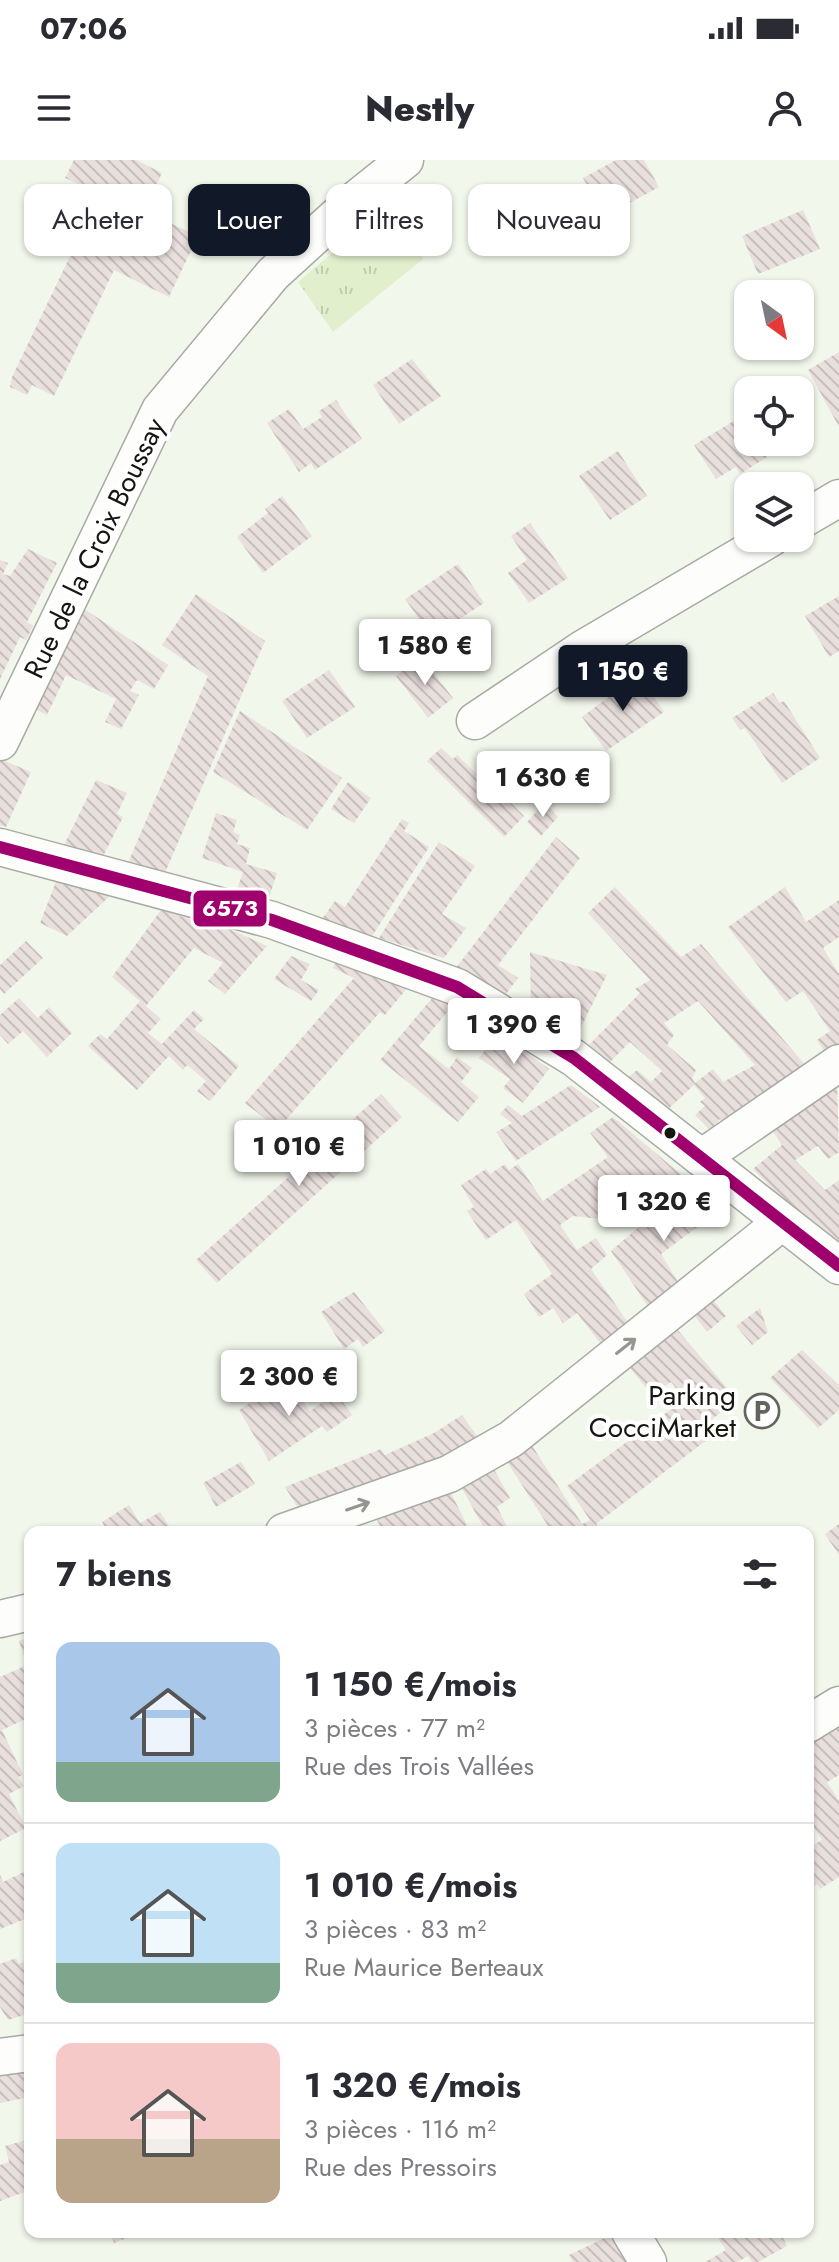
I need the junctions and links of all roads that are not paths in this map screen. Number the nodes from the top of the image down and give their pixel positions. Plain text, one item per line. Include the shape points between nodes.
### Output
1 (405, 160) edge
2 (839, 498) edge
3 (814, 513) edge
4 (747, 552) edge
5 (475, 721) dead end
6 (0, 742) edge
7 (0, 847) edge
8 (839, 1063) edge
9 (701, 1158) junction
10 (782, 1222) junction
11 (839, 1266) edge
12 (301, 1526) edge
13 (24, 1613) edge
14 (0, 1619) edge
15 (839, 1705) edge
16 (814, 1720) edge
17 (634, 2238) edge
18 (648, 2262) edge

1 - 6 street, Rue de la Croix Boussay via 273,274 160,410
2 - 3 street
4 - 5 street via 584,648
7 - 9 street via 272,920 457,987 574,1058
8 - 9 street
9 - 10 street
10 - 11 street
12 -> 10 street via 449,1474 511,1439
13 - 14 street
15 - 16 street
17 - 18 street

